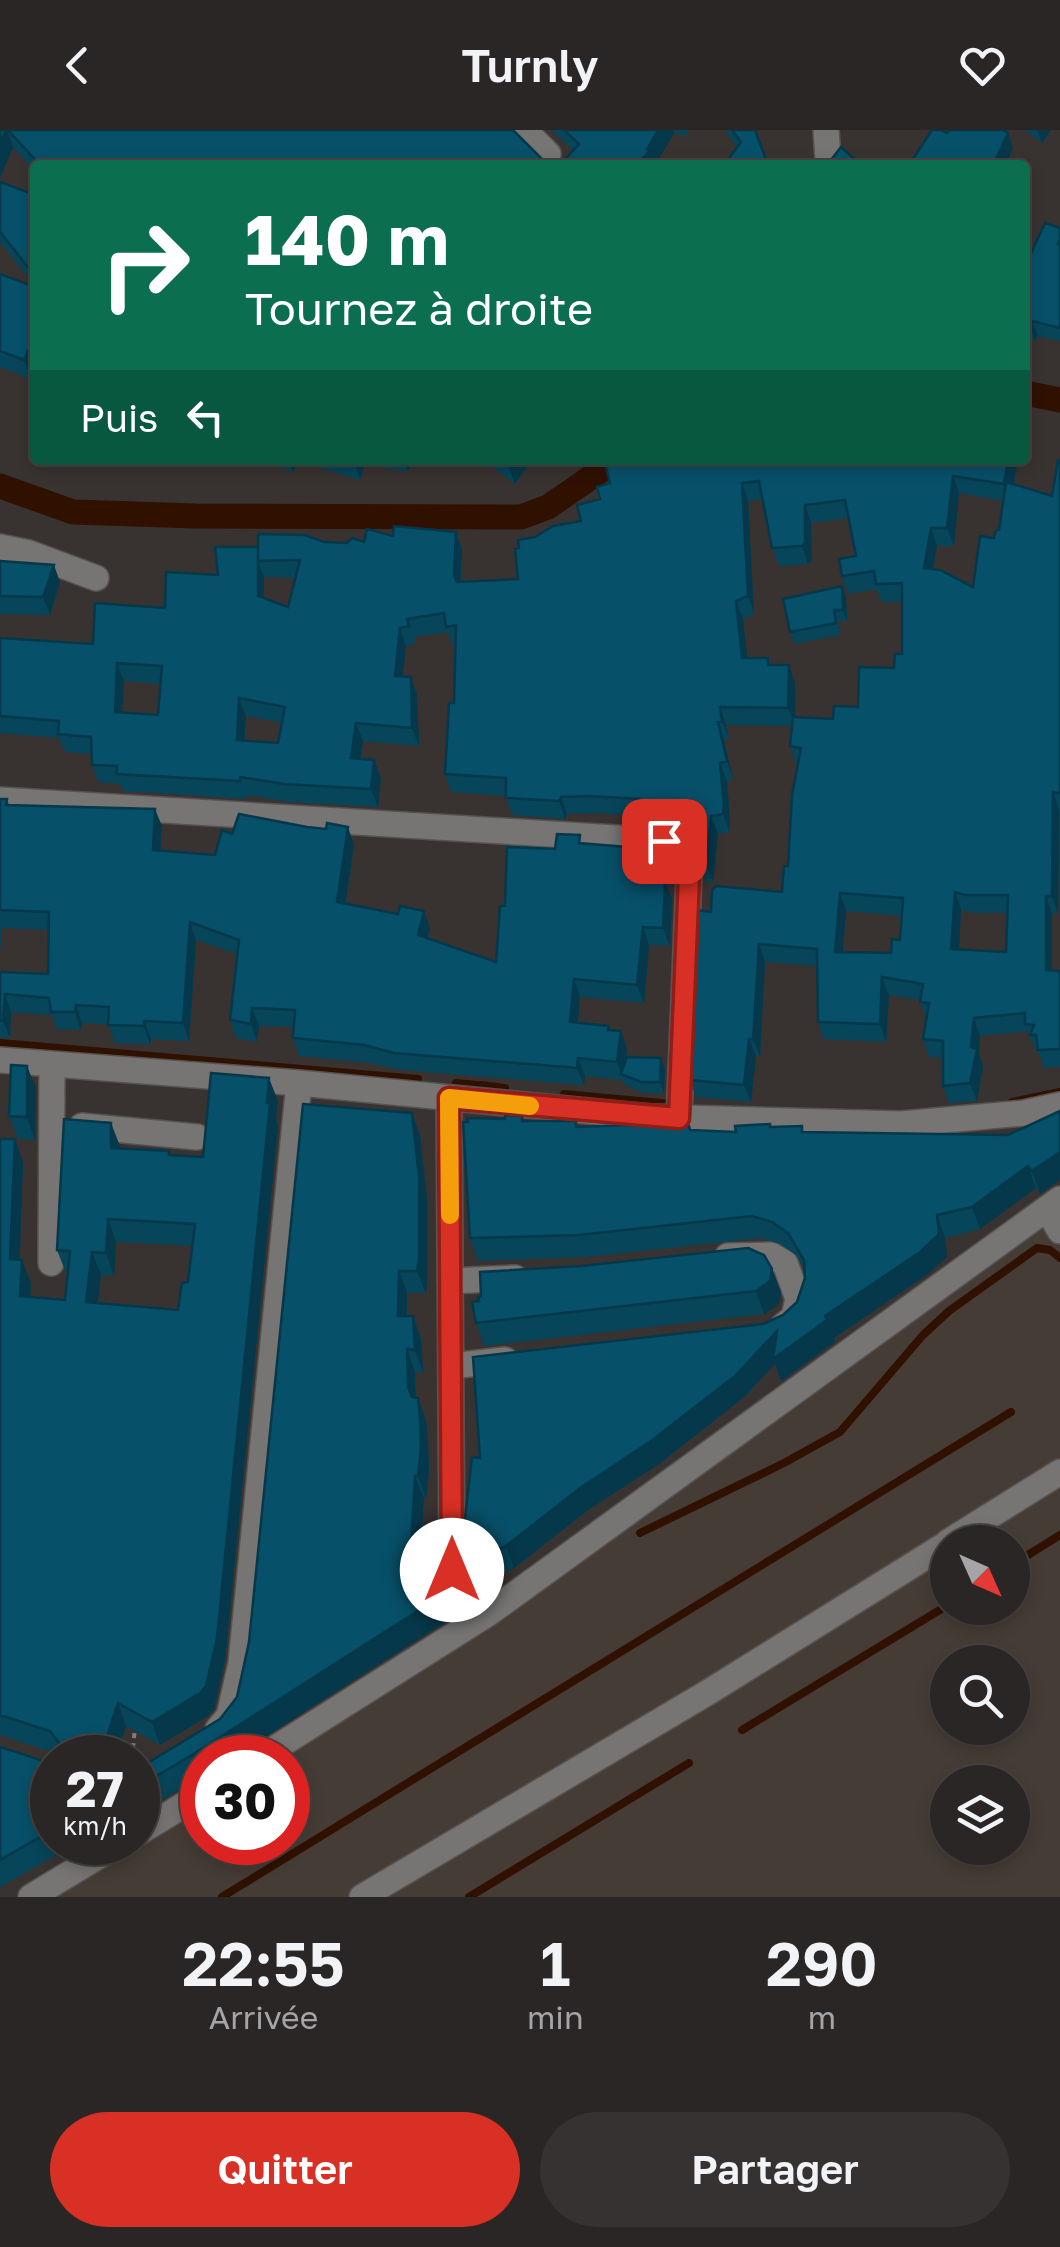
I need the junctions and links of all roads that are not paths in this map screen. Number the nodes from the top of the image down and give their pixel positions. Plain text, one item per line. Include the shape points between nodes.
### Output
1 (524, 130) edge
2 (826, 130) edge
3 (548, 154) dead end
4 (828, 159) edge
5 (0, 547) edge
6 (96, 578) dead end
7 (0, 800) edge
8 (0, 1060) edge
9 (52, 1064) junction
10 (300, 1083) junction
11 (449, 1098) junction
12 (1060, 1105) edge
13 (679, 1118) junction
14 (52, 1123) junction
15 (197, 1137) dead end
16 (1056, 1213) edge
17 (705, 1258) edge
18 (51, 1263) dead end
19 (548, 1276) edge
20 (450, 1281) junction
21 (749, 1332) edge
22 (530, 1357) edge
23 (451, 1366) junction
24 (1060, 1472) edge
25 (976, 1525) edge
26 (930, 1554) edge
27 (452, 1570) edge
28 (208, 1735) edge
29 (296, 1735) edge
30 (84, 1865) edge
31 (31, 1897) edge
32 (362, 1897) edge

1 - 3 street
2 - 4 street
5 - 6 street
7 - 13 street via 674,844 689,877
8 - 9 street
9 - 10 street
9 - 14 street
10 - 11 street
10 - 28 street via 241,1663 229,1716
11 - 13 street
11 - 20 street
12 - 13 street via 901,1124
14 - 15 street
14 - 18 street
16 - 29 street via 489,1613
17 - 21 street via 771,1255 785,1263 798,1299 794,1316 783,1326
19 - 20 street
20 - 23 street
22 - 23 street
23 - 27 street
24 - 25 street
26 - 32 street
30 - 31 street

